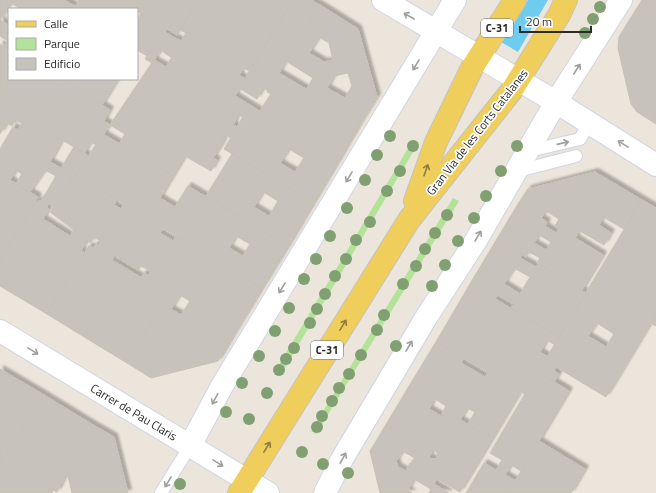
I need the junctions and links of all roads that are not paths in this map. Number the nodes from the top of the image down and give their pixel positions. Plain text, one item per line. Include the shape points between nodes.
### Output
1 (383, 0) edge
2 (455, 0) edge
3 (515, 0) edge
4 (566, 0) edge
5 (621, 0) edge
6 (436, 32) junction
7 (479, 57) junction
8 (518, 80) junction
9 (556, 102) junction
10 (589, 123) junction
11 (529, 151) junction
12 (576, 156) dead end
13 (656, 165) edge
14 (518, 171) junction
15 (408, 220) junction
16 (0, 331) edge
17 (190, 446) junction
18 (243, 487) edge
19 (161, 493) edge
20 (268, 493) edge
21 (325, 493) edge

6 -> 1 street
2 - 6 street
3 - 7 main road, Gran Via de les Corts Catalanes / C-31
4 - 8 main road, Gran Via de les Corts Catalanes / C-31
9 -> 5 street
6 - 7 street
6 -> 17 street via 222,386
7 - 8 street
15 -> 7 main road, Gran Via de les Corts Catalanes / C-31 via 436,142
8 - 9 street
8 - 15 main road, Gran Via de les Corts Catalanes / C-31
9 - 10 street
9 - 11 street
11 -> 10 lane via 580,139
13 -> 10 street
11 - 14 street
12 - 14 lane
21 -> 14 street via 342,459 423,323
18 -> 15 main road, Gran Via de les Corts Catalanes / C-31
16 -> 17 street, Carrer de Pau Claris
17 -> 18 street, Carrer de Pau Claris
17 -> 19 lane
18 - 20 street, Carrer de Pau Claris

